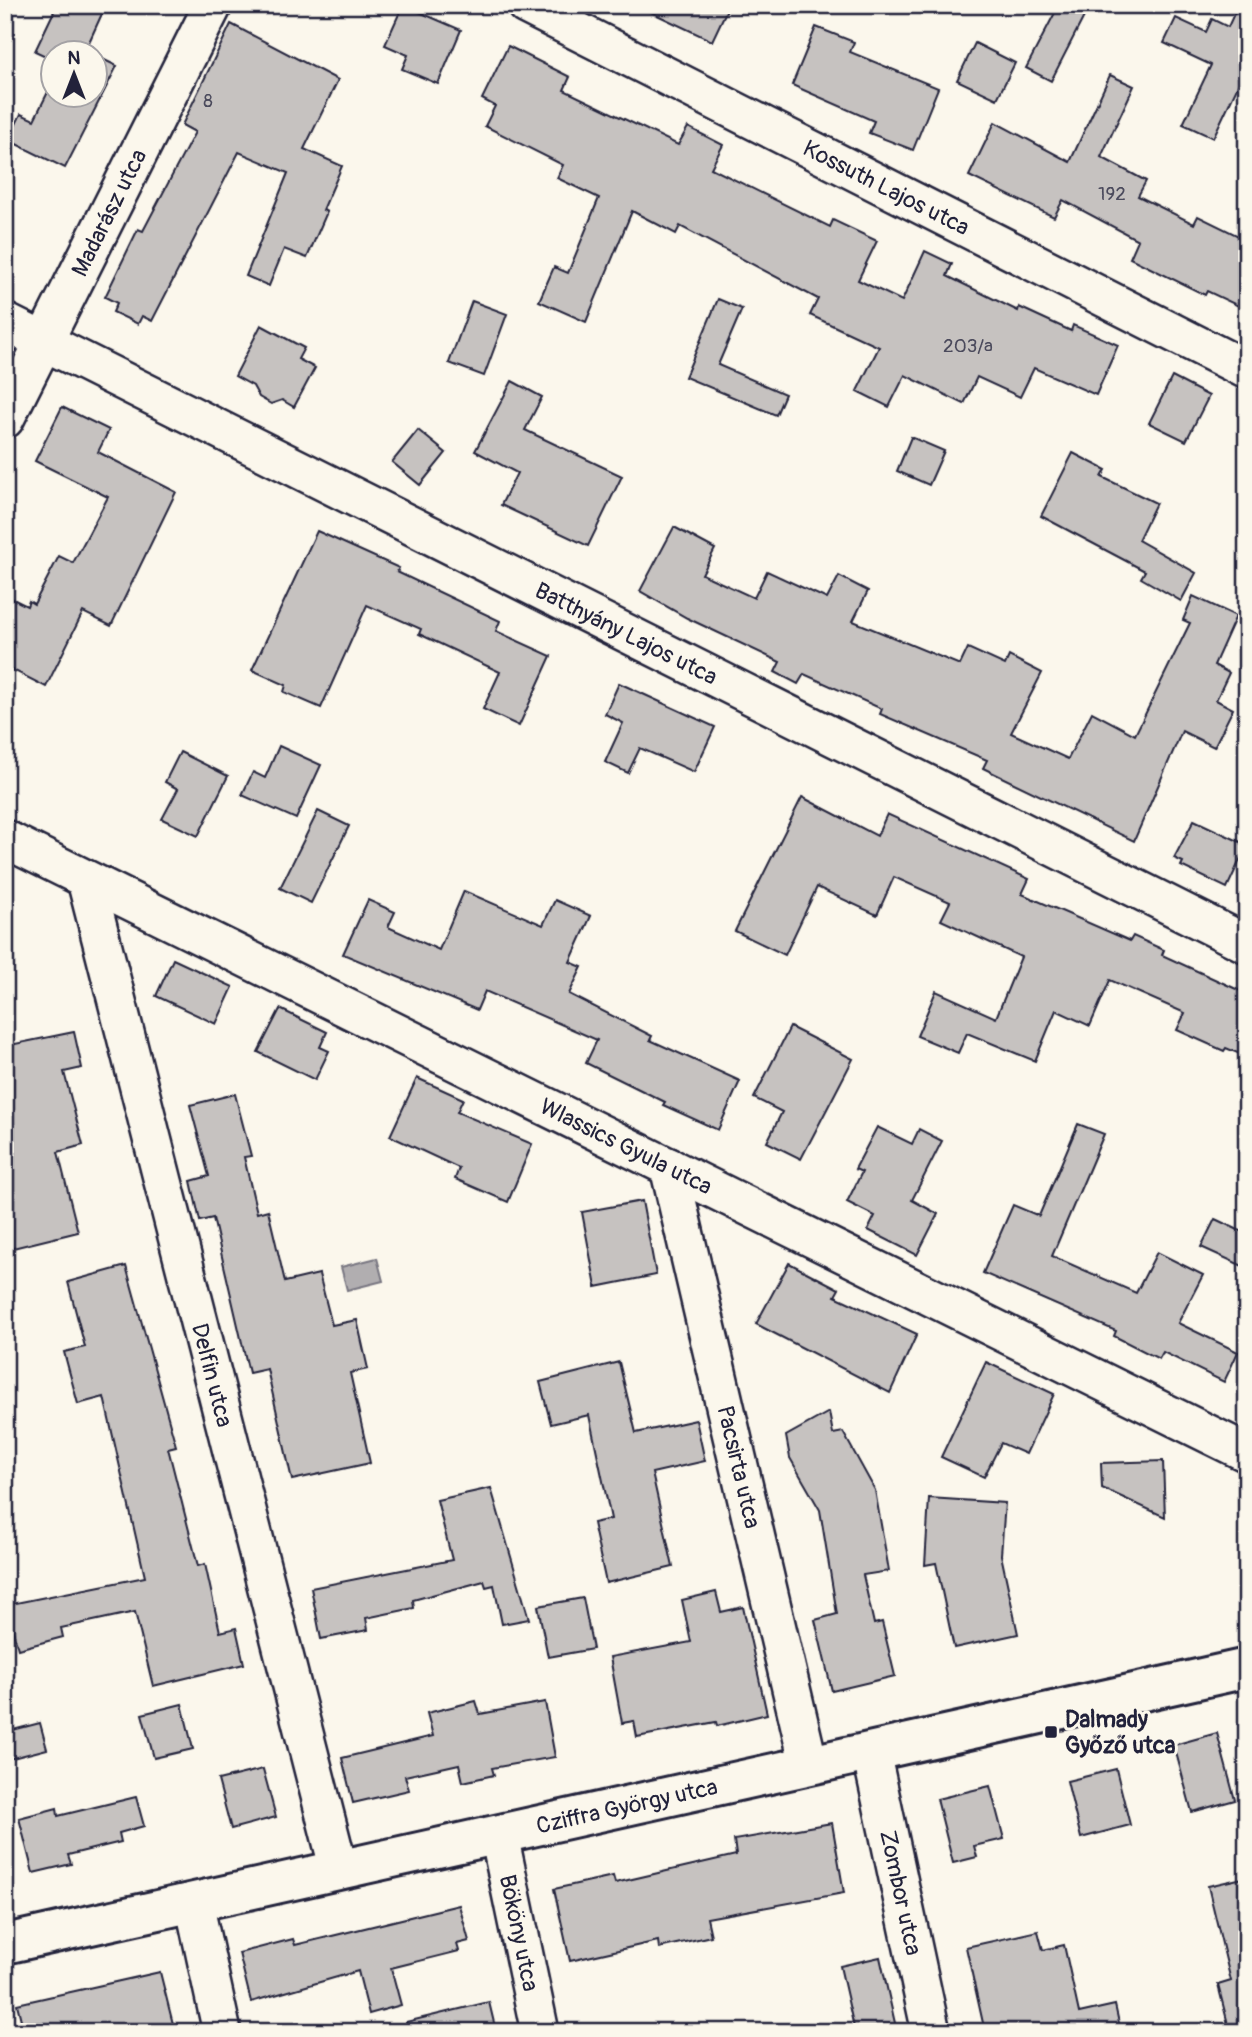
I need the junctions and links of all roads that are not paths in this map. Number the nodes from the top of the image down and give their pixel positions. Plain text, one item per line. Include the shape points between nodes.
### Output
1 (213, 5) edge
2 (526, 5) edge
3 (5, 323) edge
4 (43, 341) junction
5 (1247, 370) edge
6 (5, 419) edge
7 (5, 839) edge
8 (86, 880) junction
9 (1247, 944) edge
10 (669, 1167) junction
11 (1247, 1453) edge
12 (1247, 1668) edge
13 (872, 1752) junction
14 (809, 1765) junction
15 (499, 1835) junction
16 (339, 1870) junction
17 (194, 1903) junction
18 (5, 1944) edge
19 (222, 2032) edge
20 (540, 2032) edge
21 (931, 2032) edge

1 - 4 street, Madarász utca
2 - 5 street, Kossuth Lajos utca
3 - 4 street, Batthyány Lajos utca
4 - 6 street, Madarász utca
4 - 9 street, Batthyány Lajos utca
7 - 8 street, Wlassics Gyula utca
8 - 10 street, Wlassics Gyula utca
8 - 16 street, Delfin utca
10 - 11 street, Wlassics Gyula utca
10 - 14 street, Pacsirta utca
12 - 13 street, Cziffra György utca
13 - 14 street, Cziffra György utca
13 - 21 street, Zombor utca
14 - 15 street, Cziffra György utca
15 - 16 street, Cziffra György utca
15 - 20 street, Bököny utca
16 - 17 street, Cziffra György utca
17 - 18 street, Cziffra György utca
17 - 19 street

